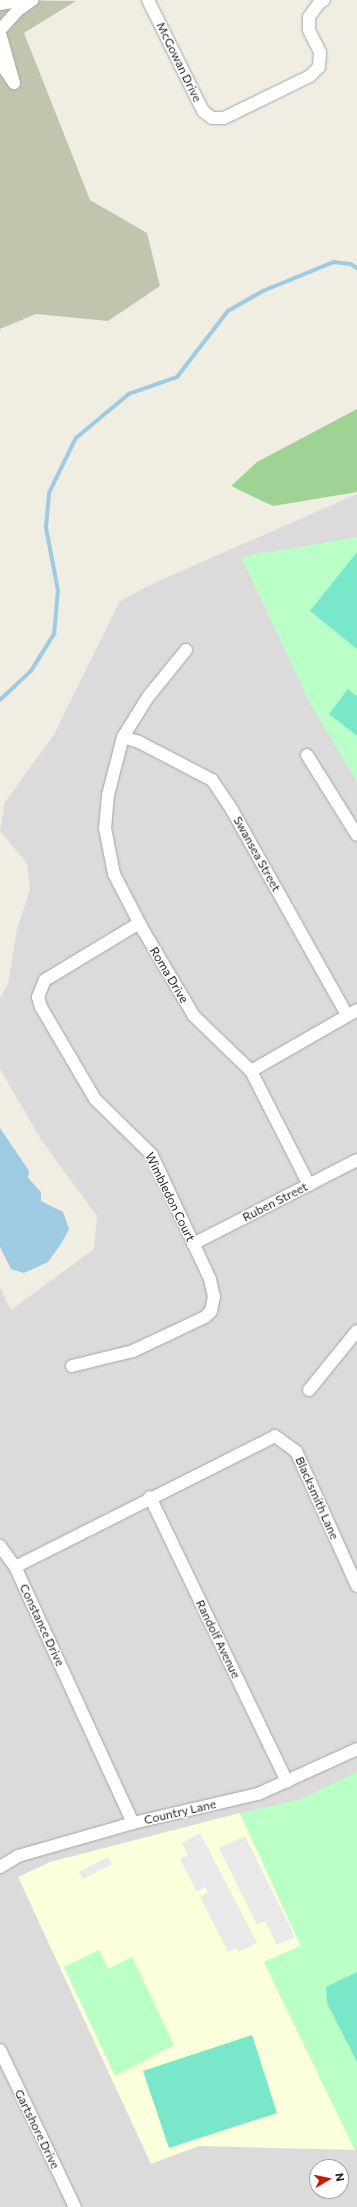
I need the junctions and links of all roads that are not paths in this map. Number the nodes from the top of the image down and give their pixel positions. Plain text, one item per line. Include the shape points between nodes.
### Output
1 (28, 0) edge
2 (32, 0) edge
3 (148, 0) edge
4 (324, 0) edge
5 (0, 4) edge
6 (0, 13) edge
7 (0, 30) edge
8 (0, 33) edge
9 (0, 62) edge
10 (186, 650) dead end
11 (124, 737) junction
12 (307, 755) dead end
13 (357, 835) edge
14 (139, 923) junction
15 (352, 1013) edge
16 (251, 1071) junction
17 (357, 1160) edge
18 (309, 1185) junction
19 (193, 1244) junction
20 (357, 1331) edge
21 (72, 1366) dead end
22 (309, 1390) dead end
23 (150, 1497) junction
24 (0, 1546) edge
25 (14, 1567) junction
26 (357, 1586) edge
27 (357, 1750) edge
28 (287, 1782) junction
29 (133, 1823) junction
30 (0, 1867) edge
31 (0, 2050) edge
32 (75, 2207) edge

1 - 5 street
2 - 7 street via 17,11
3 - 4 street, McGowan Drive via 203,111 212,118 224,118 310,76 319,66 320,52 309,30 309,17
6 - 7 street
8 - 9 street via 14,83
10 - 11 street, Roma Drive via 148,697
11 - 14 street, Roma Drive via 108,795 105,828 114,874
11 - 15 street, Swansea Street via 139,742 212,780
12 - 13 street
14 - 16 street, Roma Drive via 194,1016
14 - 19 street, Wimbledon Court via 45,980 38,997 40,1007 95,1099 152,1156
15 - 16 street
16 - 18 street, Roma Drive
17 - 18 street, Ruben Street
18 - 19 street, Ruben Street
19 - 21 street, Wimbledon Court via 210,1279 214,1298 205,1318 133,1351
20 - 22 street
23 - 25 street
23 - 26 street, Blacksmith Lane via 275,1436 296,1451
23 - 28 street, Randolf Avenue
24 - 25 street, Constance Drive
25 - 29 street, Constance Drive
27 - 28 street, Country Lane
28 - 29 street, Country Lane via 258,1794
29 - 30 street, Country Lane via 18,1856
31 - 32 street, Gartshore Drive

